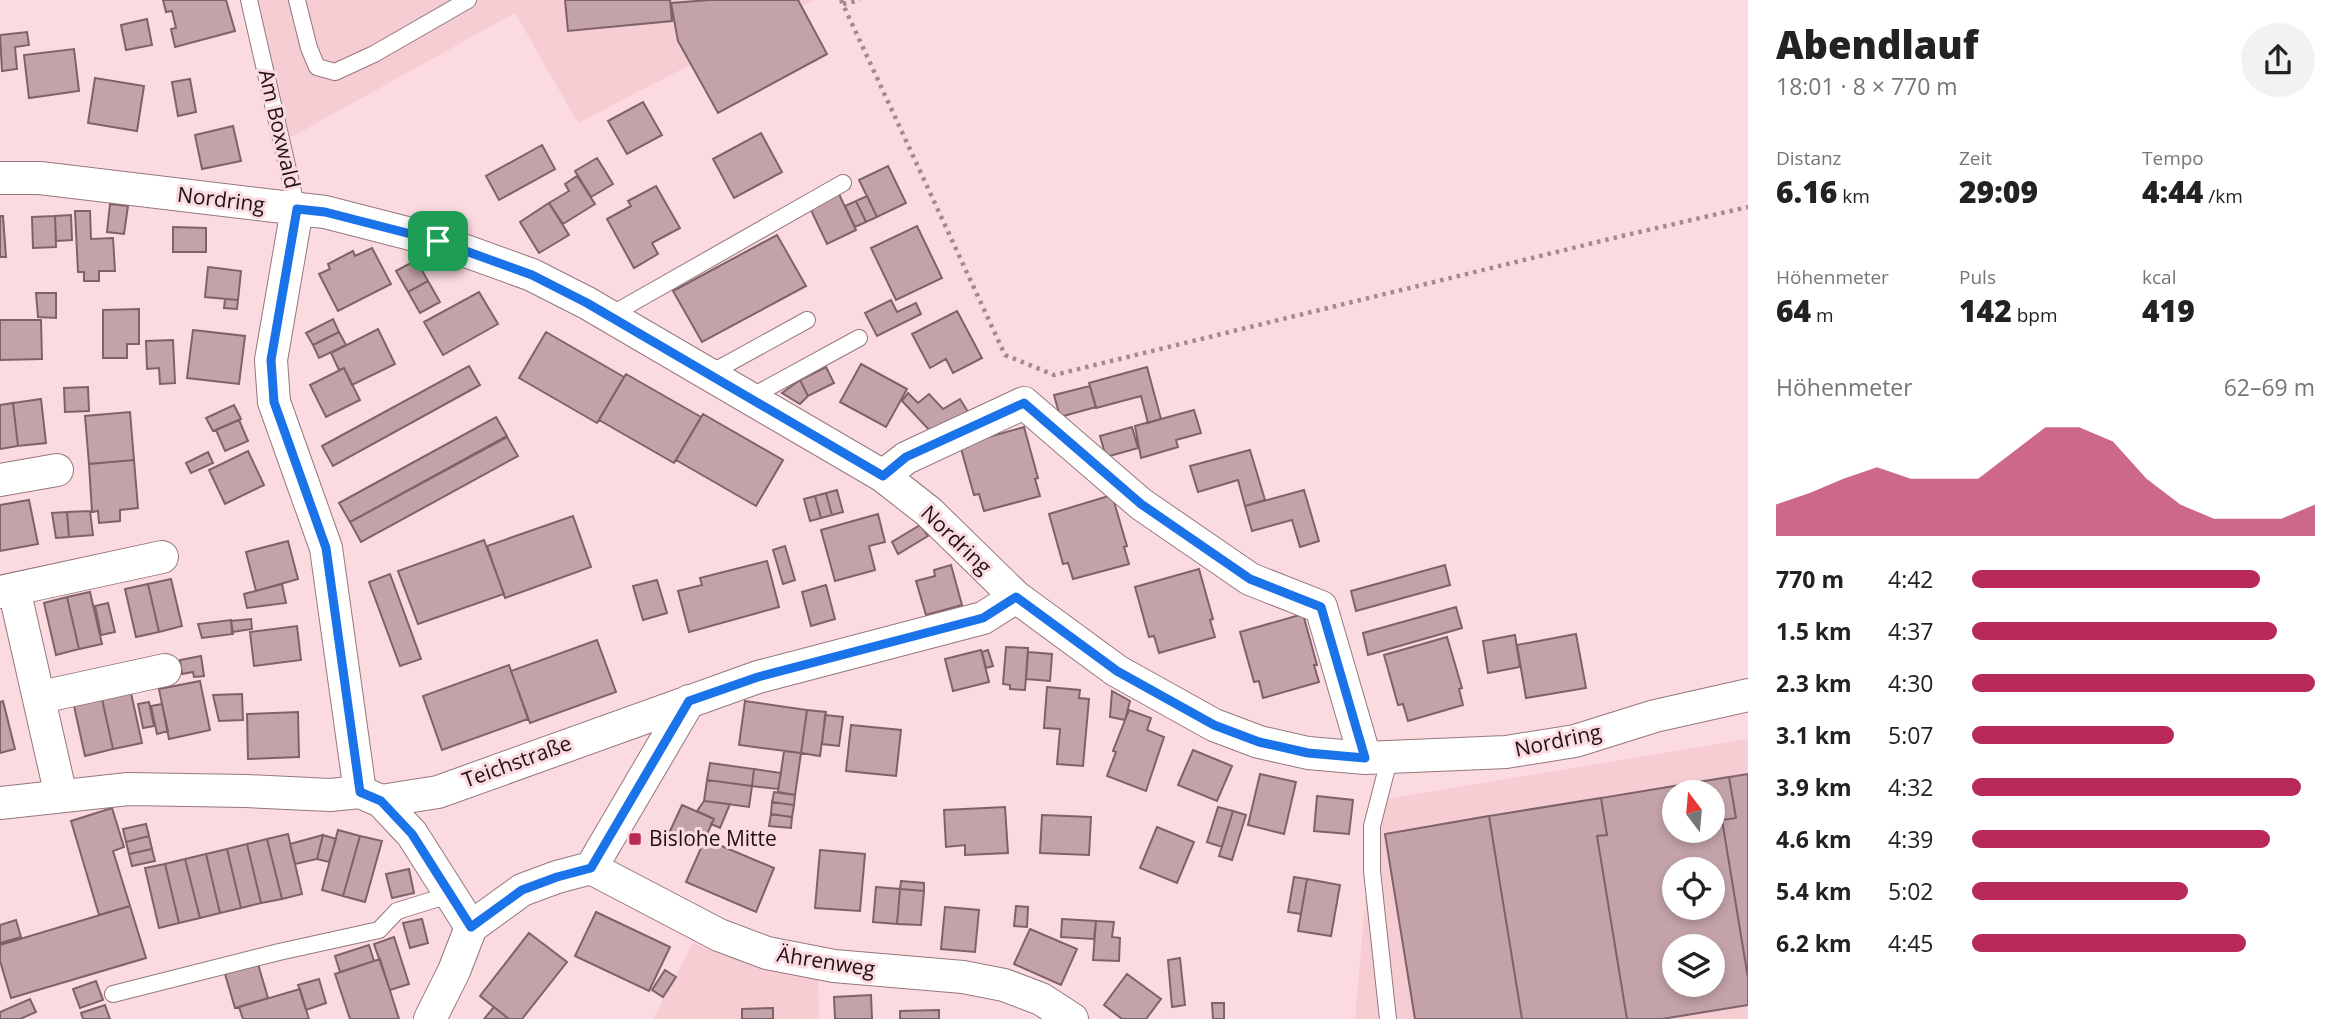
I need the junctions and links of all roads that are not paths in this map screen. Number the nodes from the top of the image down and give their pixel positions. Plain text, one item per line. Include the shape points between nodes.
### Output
1 (249, 0) edge
2 (297, 0) edge
3 (468, 0) edge
4 (0, 178) edge
5 (843, 183) dead end
6 (297, 209) junction
7 (609, 316) junction
8 (807, 320) dead end
9 (859, 338) dead end
10 (709, 374) junction
11 (749, 398) junction
12 (57, 470) dead end
13 (883, 476) junction
14 (0, 480) edge
15 (162, 557) dead end
16 (7, 590) edge
17 (1016, 597) junction
18 (165, 670) dead end
19 (1748, 695) edge
20 (41, 697) junction
21 (689, 701) junction
22 (1377, 757) junction
23 (61, 796) junction
24 (371, 797) junction
25 (0, 803) edge
26 (591, 868) junction
27 (449, 895) junction
28 (471, 927) junction
29 (113, 993) dead end
30 (430, 1019) edge
31 (1072, 1019) edge
32 (1388, 1019) edge

1 - 6 lane, Am Boxwald
2 - 3 lane via 317,67 335,72
4 - 6 street, Nordring via 40,178
5 - 7 lane
6 - 7 street, Nordring via 438,241 532,275
6 - 24 street, Am Boxwald via 271,360 274,402 326,548
7 - 10 street, Nordring
8 - 10 lane
9 - 11 lane
10 - 11 street, Nordring
11 - 13 street, Nordring
12 - 14 street
13 - 17 street, Nordring via 929,512
13 - 22 street via 906,457 1024,403 1141,504 1228,564 1250,579 1321,607
15 - 16 street
16 - 20 street
17 - 21 street, Teichstraße via 983,618 758,677
17 - 22 street, Nordring via 1117,671 1214,725 1308,753
18 - 20 street
19 - 22 street, Nordring via 1552,745 1506,752
20 - 23 street
21 - 24 street, Teichstraße via 438,792
21 - 26 street
22 - 32 lane via 1372,871
23 - 24 street, Teichstraße via 128,789
23 - 25 street, Teichstraße
24 - 27 street via 412,834
26 - 28 street via 522,890
26 - 31 street, Ährenweg via 719,935 767,953 834,967 963,977 1004,985 1041,999
27 - 28 street
27 - 29 lane via 397,911 379,930
28 - 30 street

